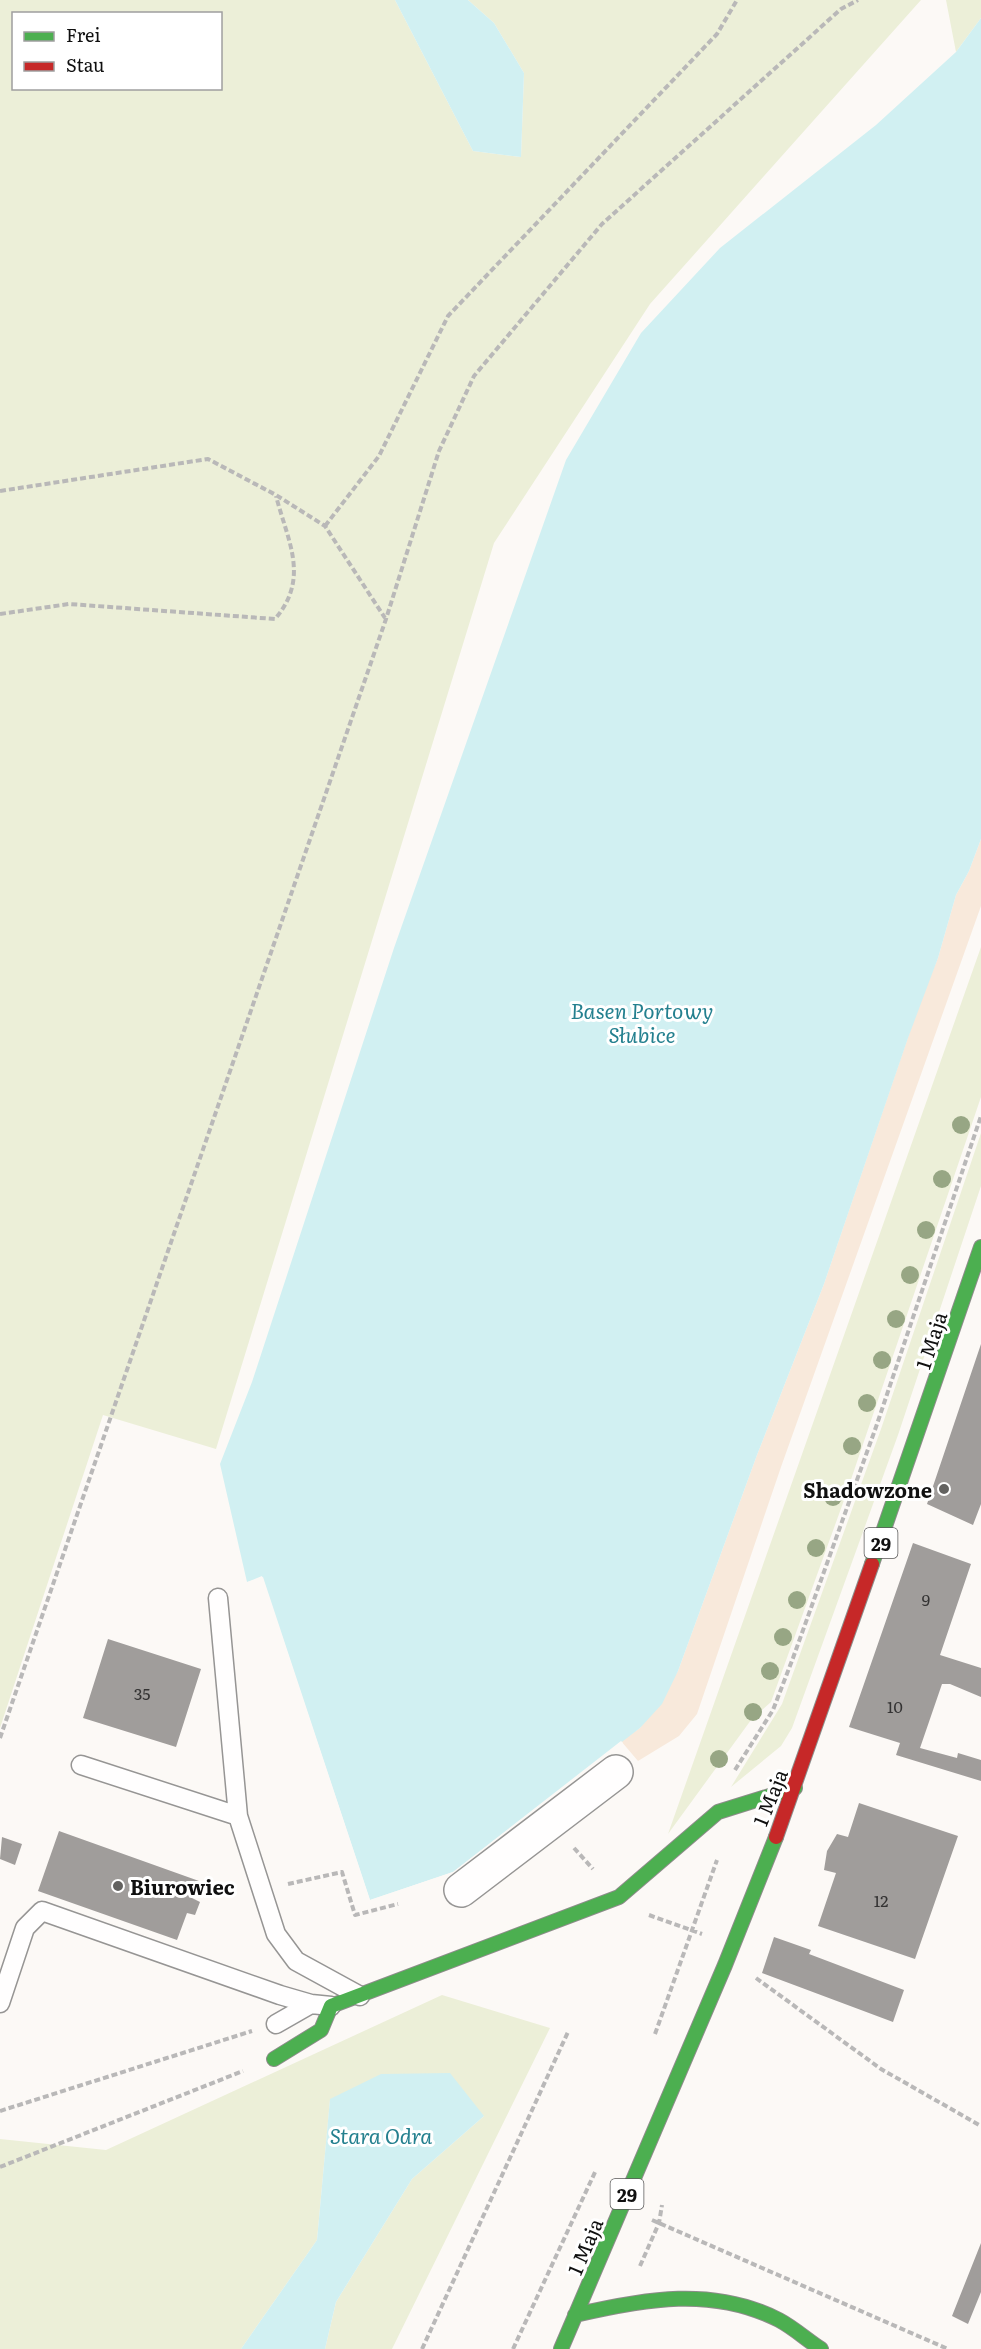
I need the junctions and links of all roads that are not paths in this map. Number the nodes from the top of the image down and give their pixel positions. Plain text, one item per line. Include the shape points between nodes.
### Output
1 (980, 1252) edge
2 (218, 1598) dead end
3 (81, 1765) dead end
4 (616, 1772) dead end
5 (795, 1788) junction
6 (238, 1816) junction
7 (461, 1890) dead end
8 (360, 1995) junction
9 (0, 2003) edge
10 (311, 2004) junction
11 (331, 2006) junction
12 (276, 2024) road end
13 (274, 2059) road end
14 (575, 2315) junction
15 (561, 2349) edge
16 (821, 2349) edge

1 - 5 main road, 1 Maja / 29
2 - 6 lane
3 - 6 lane
4 - 7 street via 558,1830
5 - 8 main road via 718,1812 619,1897
5 - 14 main road, 1 Maja / 29 via 725,1965
6 - 8 lane via 276,1934 296,1961
8 - 11 main road
9 - 10 lane via 25,1928 42,1911
10 - 11 lane
10 - 12 lane
11 - 13 main road via 321,2030
14 - 15 main road, 1 Maja / 29
14 - 16 main road via 658,2298 706,2296 780,2321

